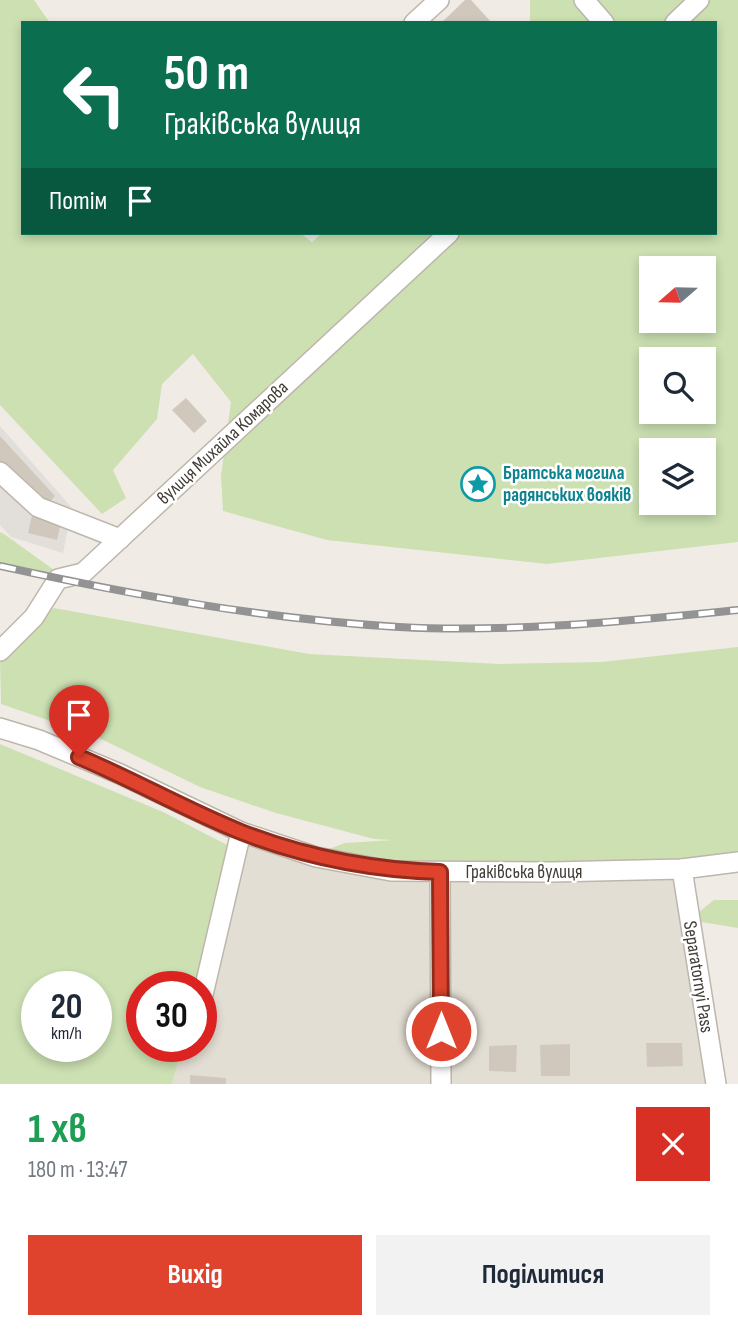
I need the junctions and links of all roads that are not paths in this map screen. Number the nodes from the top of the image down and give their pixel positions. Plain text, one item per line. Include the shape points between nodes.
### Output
1 (584, 0) edge
2 (699, 0) edge
3 (430, 3) edge
4 (416, 21) edge
5 (602, 21) edge
6 (677, 21) edge
7 (447, 235) edge
8 (2, 479) edge
9 (120, 539) junction
10 (0, 651) edge
11 (0, 728) edge
12 (241, 832) junction
13 (738, 862) edge
14 (682, 869) junction
15 (440, 872) junction
16 (208, 971) edge
17 (441, 1084) edge
18 (716, 1084) edge

1 - 5 street
2 - 6 street
3 - 4 street
7 - 9 street, вулиця Михайла Комарова
8 - 9 street via 38,507
9 - 10 street, вулиця Михайла Комарова via 83,573 58,579 34,617
11 - 12 street, Граківська вулиця via 120,774
12 - 15 street, Граківська вулиця via 316,857 391,870
12 - 16 street
13 - 14 street, Граківська вулиця
14 - 15 street, Граківська вулиця
14 - 18 street, Separatornyi Pass
15 - 17 street

